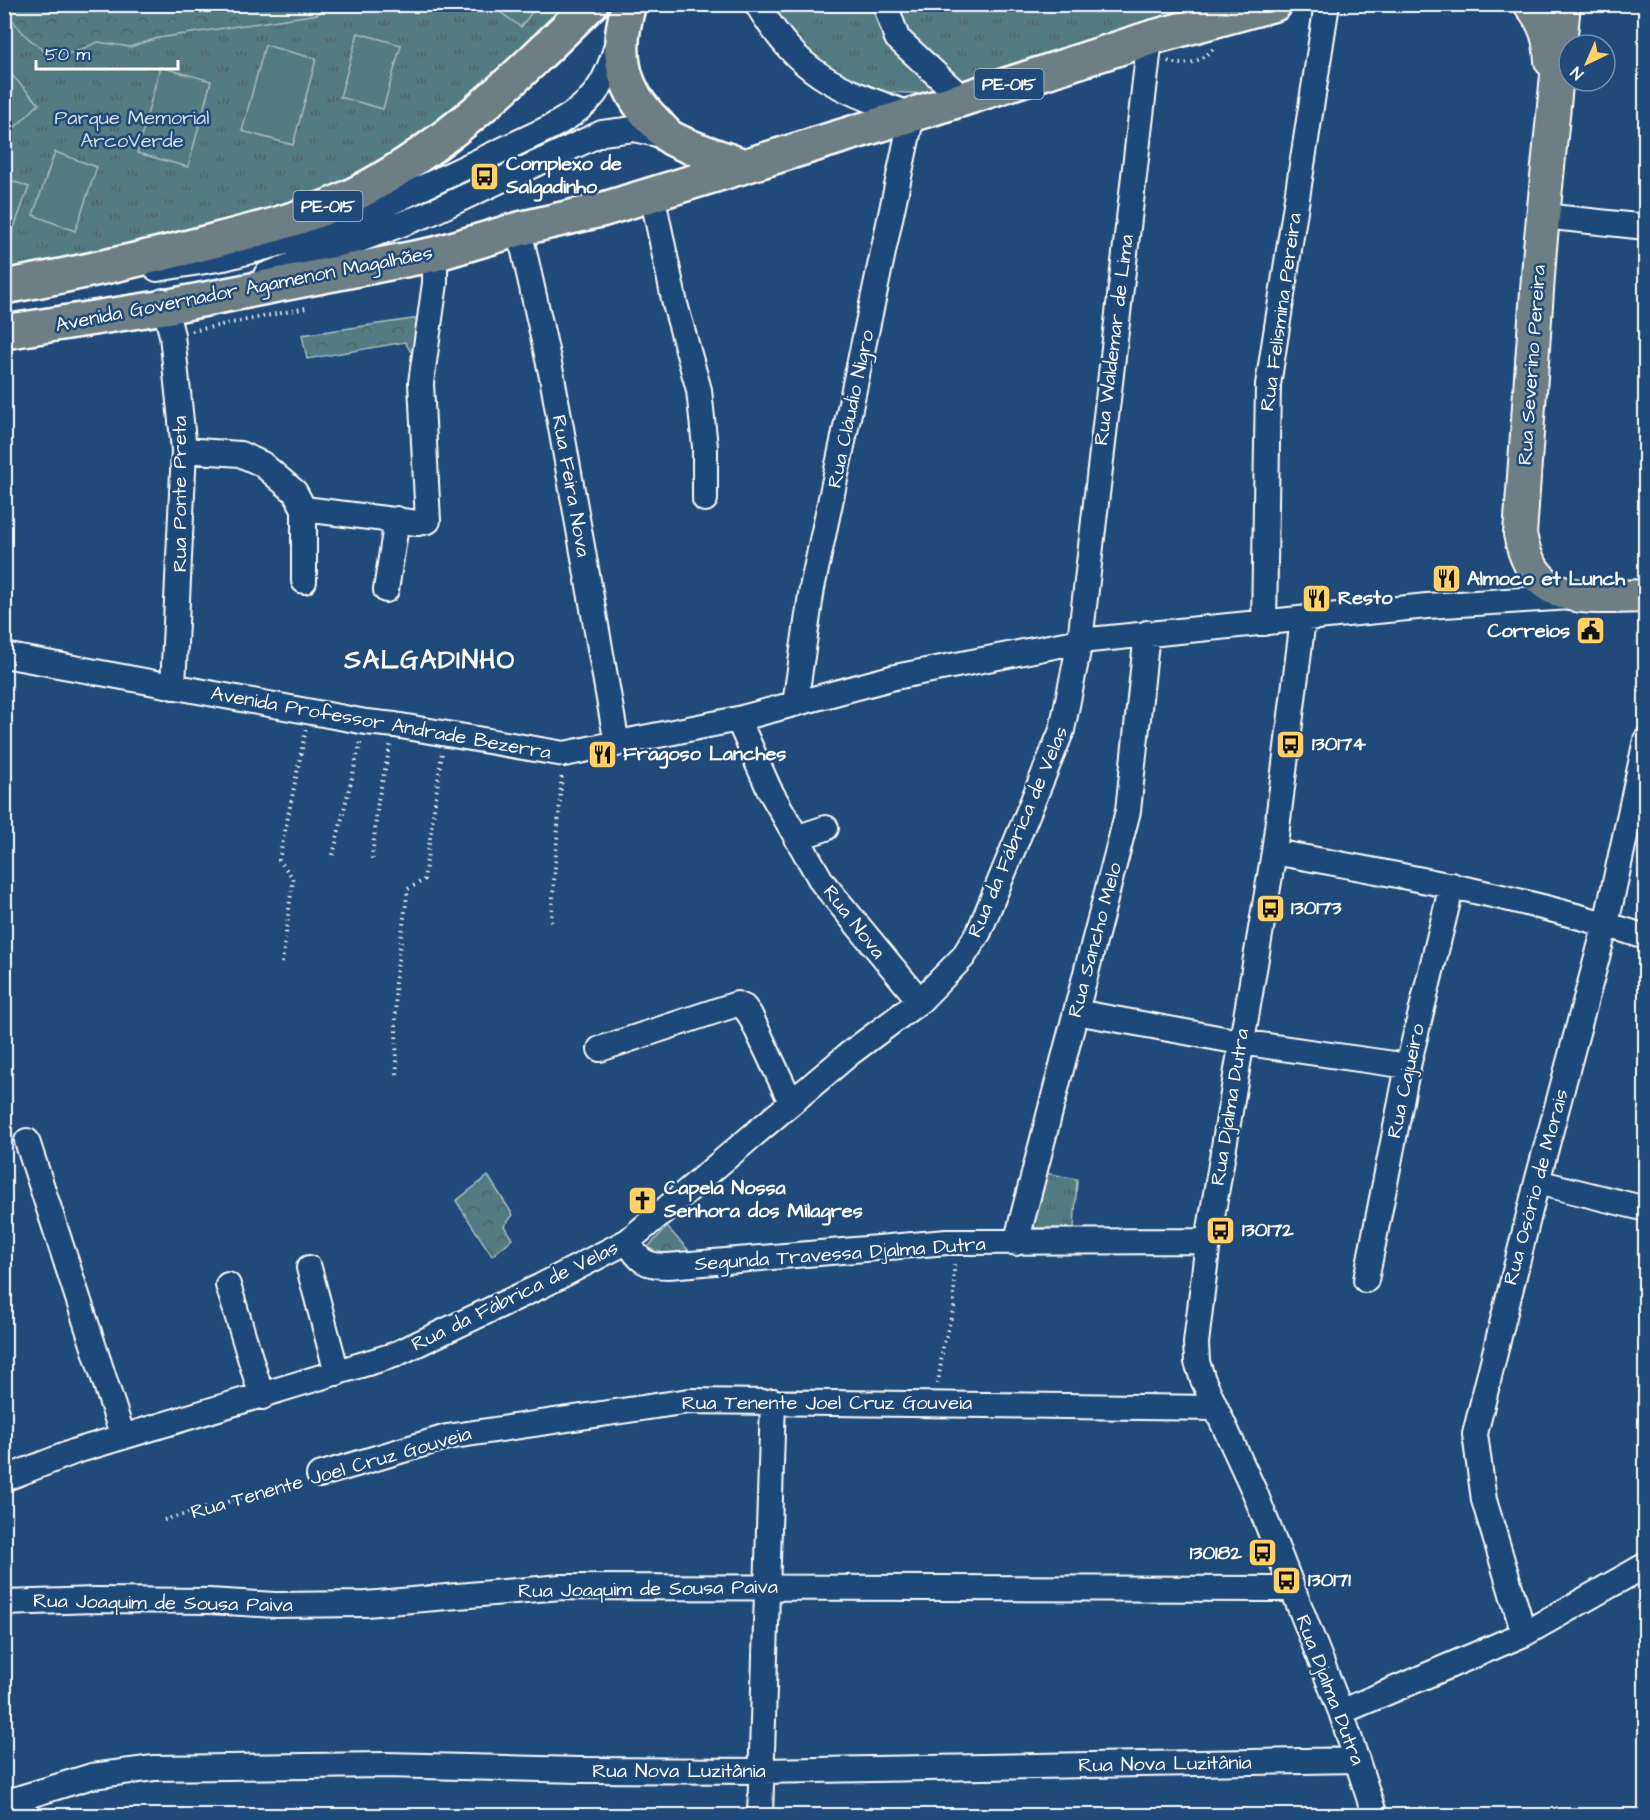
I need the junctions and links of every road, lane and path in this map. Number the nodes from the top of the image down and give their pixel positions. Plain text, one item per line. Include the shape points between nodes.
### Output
1 (591, 4) edge
2 (758, 4) edge
3 (885, 4) edge
4 (1275, 4) edge
5 (1327, 4) edge
6 (1530, 4) edge
7 (1564, 4) edge
8 (625, 17) edge
9 (1150, 38) junction
10 (963, 99) junction
11 (1553, 110) junction
12 (912, 115) junction
13 (671, 137) junction
14 (744, 166) junction
15 (652, 194) junction
16 (1543, 216) junction
17 (1646, 227) edge
18 (519, 229) junction
19 (435, 254) junction
20 (4, 286) edge
21 (4, 295) edge
22 (164, 304) junction
23 (4, 324) edge
24 (4, 332) edge
25 (184, 450) junction
26 (705, 499) dead end
27 (304, 509) junction
28 (397, 519) junction
29 (304, 581) dead end
30 (386, 590) dead end
31 (1646, 596) edge
32 (1571, 597) junction
33 (1303, 620) junction
34 (1264, 623) junction
35 (1147, 633) junction
36 (1080, 641) junction
37 (4, 655) edge
38 (173, 687) junction
39 (795, 704) junction
40 (310, 711) junction
41 (738, 719) junction
42 (366, 722) junction
43 (395, 724) junction
44 (445, 735) junction
45 (1646, 740) edge
46 (616, 744) junction
47 (564, 754) junction
48 (1640, 787) edge
49 (826, 828) dead end
50 (796, 838) junction
51 (1274, 852) junction
52 (333, 855) dead end
53 (372, 859) dead end
54 (1452, 885) junction
55 (551, 922) dead end
56 (1606, 924) junction
57 (1646, 937) edge
58 (282, 963) dead end
59 (920, 1001) junction
60 (1076, 1012) junction
61 (1240, 1042) junction
62 (600, 1049) dead end
63 (1408, 1066) junction
64 (397, 1074) dead end
65 (791, 1102) junction
66 (27, 1141) dead end
67 (1537, 1182) junction
68 (1646, 1209) edge
69 (1208, 1241) junction
70 (628, 1242) junction
71 (947, 1242) junction
72 (1016, 1243) junction
73 (309, 1268) dead end
74 (1366, 1280) dead end
75 (228, 1286) dead end
76 (338, 1373) junction
77 (262, 1396) junction
78 (773, 1401) junction
79 (935, 1402) junction
80 (1216, 1408) junction
81 (123, 1437) junction
82 (319, 1475) joint
83 (4, 1479) edge
84 (164, 1520) dead end
85 (1646, 1565) edge
86 (767, 1587) junction
87 (1292, 1589) junction
88 (4, 1603) edge
89 (1524, 1634) junction
90 (1341, 1712) junction
91 (1357, 1760) junction
92 (761, 1771) junction
93 (4, 1803) edge
94 (759, 1815) edge
95 (1375, 1815) edge

1 - 20 highway, PE-015 via 482,108 422,153 344,200 280,224 112,267
2 - 12 street via 777,38 818,76 834,86
3 - 10 street via 897,38
4 - 9 highway, Avenida Governador Agamenon Magalhães / PE-015
5 - 34 street, Rua Felismina Pereira via 1268,385
6 - 11 main road, Rua Severino Pereira via 1550,41
7 - 11 main road, Rua Severino Pereira
8 - 13 highway via 621,64 625,80 646,114
8 - 21 street via 606,80 578,112 382,209 332,230 224,258
9 - 10 highway, Avenida Governador Agamenon Magalhães / PE-015
9 - 36 street, Rua Waldemar de Lima
10 - 12 highway, Avenida Governador Agamenon Magalhães / PE-015
11 - 16 main road, Rua Severino Pereira
12 - 14 highway, Avenida Governador Agamenon Magalhães / PE-015
12 - 39 street, Rua Cláudio Nigro via 812,588
13 - 14 highway
13 - 22 street via 634,129 602,133 428,214 237,285
14 - 15 highway, Avenida Governador Agamenon Magalhães / PE-015
15 - 18 highway, Avenida Governador Agamenon Magalhães / PE-015
15 - 26 street via 675,304 699,390
16 - 17 street
16 - 32 main road, Rua Severino Pereira via 1520,534 1532,568 1554,589
18 - 19 highway, Avenida Governador Agamenon Magalhães / PE-015
18 - 46 street, Rua Feira Nova via 552,377
19 - 22 highway, Avenida Governador Agamenon Magalhães / PE-015
19 - 28 street via 435,283 421,383 430,518 426,522
22 - 23 street
22 - 24 highway, Avenida Governador Agamenon Magalhães / PE-015
22 - 25 street, Rua Ponte Preta via 174,344
25 - 27 street via 240,453 277,475 295,492
25 - 38 street, Rua Ponte Preta
27 - 28 street
27 - 29 street
28 - 30 street
31 - 32 main road, Avenida Professor Andrade Bezerra
32 - 33 street, Avenida Professor Andrade Bezerra via 1426,606
33 - 34 street, Avenida Professor Andrade Bezerra
33 - 51 street, Rua Djalma Dutra
34 - 35 street, Avenida Professor Andrade Bezerra
35 - 36 street, Avenida Professor Andrade Bezerra
35 - 60 street, Rua Sancho Melo via 1128,811
36 - 39 street, Avenida Professor Andrade Bezerra via 895,677
36 - 59 street, Rua da Fábrica de Velas via 1062,730 979,932 963,957
37 - 38 street, Avenida Professor Andrade Bezerra
38 - 40 street, Avenida Professor Andrade Bezerra
39 - 41 street, Avenida Professor Andrade Bezerra
40 - 42 street, Avenida Professor Andrade Bezerra
40 - 58 path via 279,860 293,878
41 - 46 street, Avenida Professor Andrade Bezerra
41 - 50 street, Rua Nova
42 - 43 street, Avenida Professor Andrade Bezerra
42 - 52 path
43 - 44 street, Avenida Professor Andrade Bezerra
43 - 53 path via 378,800
44 - 47 street, Avenida Professor Andrade Bezerra
44 - 64 path via 424,880 408,889 395,983
45 - 48 street, Rua Osório de Morais
46 - 47 street, Avenida Professor Andrade Bezerra
47 - 55 path
48 - 56 street, Rua Osório de Morais
49 - 50 street
50 - 59 street, Rua Nova via 822,882
51 - 54 street
51 - 61 street, Rua Djalma Dutra
54 - 56 street
54 - 63 street, Rua Cajueiro
56 - 57 street
56 - 67 street, Rua Osório de Morais
59 - 65 street, Rua da Fábrica de Velas
60 - 61 street
60 - 72 street, Rua Sancho Melo
61 - 63 street
61 - 69 street, Rua Djalma Dutra
62 - 65 street via 737,1004 750,1015
63 - 74 street, Rua Cajueiro
65 - 70 street, Rua da Fábrica de Velas
66 - 81 street
67 - 68 street
67 - 89 street, Rua Osório de Morais via 1475,1434 1484,1500
69 - 72 street, Segunda Travessa Djalma Dutra
69 - 80 street, Rua Djalma Dutra via 1196,1343 1197,1362
70 - 71 street, Segunda Travessa Djalma Dutra via 637,1258 651,1266
70 - 76 street, Rua da Fábrica de Velas via 394,1355
71 - 72 street, Segunda Travessa Djalma Dutra
71 - 79 path via 954,1261 954,1307
73 - 76 street
75 - 77 street
76 - 77 street, Rua da Fábrica de Velas
77 - 81 street, Rua da Fábrica de Velas
78 - 79 street, Rua Tenente Joel Cruz Gouveia
78 - 82 street, Rua Tenente Joel Cruz Gouveia via 689,1401 447,1437
78 - 86 street
79 - 80 street, Rua Tenente Joel Cruz Gouveia
80 - 87 street, Rua Djalma Dutra via 1255,1493
81 - 83 street, Rua da Fábrica de Velas
82 - 84 path, Rua Tenente Joel Cruz Gouveia
85 - 89 street
86 - 87 street, Rua Joaquim de Sousa Paiva
86 - 88 street, Rua Joaquim de Sousa Paiva via 561,1587 366,1604 107,1600
86 - 92 street
87 - 90 street, Rua Djalma Dutra
89 - 90 street
90 - 91 street, Rua Djalma Dutra
91 - 92 street, Rua Nova Luzitânia
91 - 95 street, Rua Djalma Dutra
92 - 93 street, Rua Nova Luzitânia via 386,1765 154,1768 92,1776
92 - 94 street

